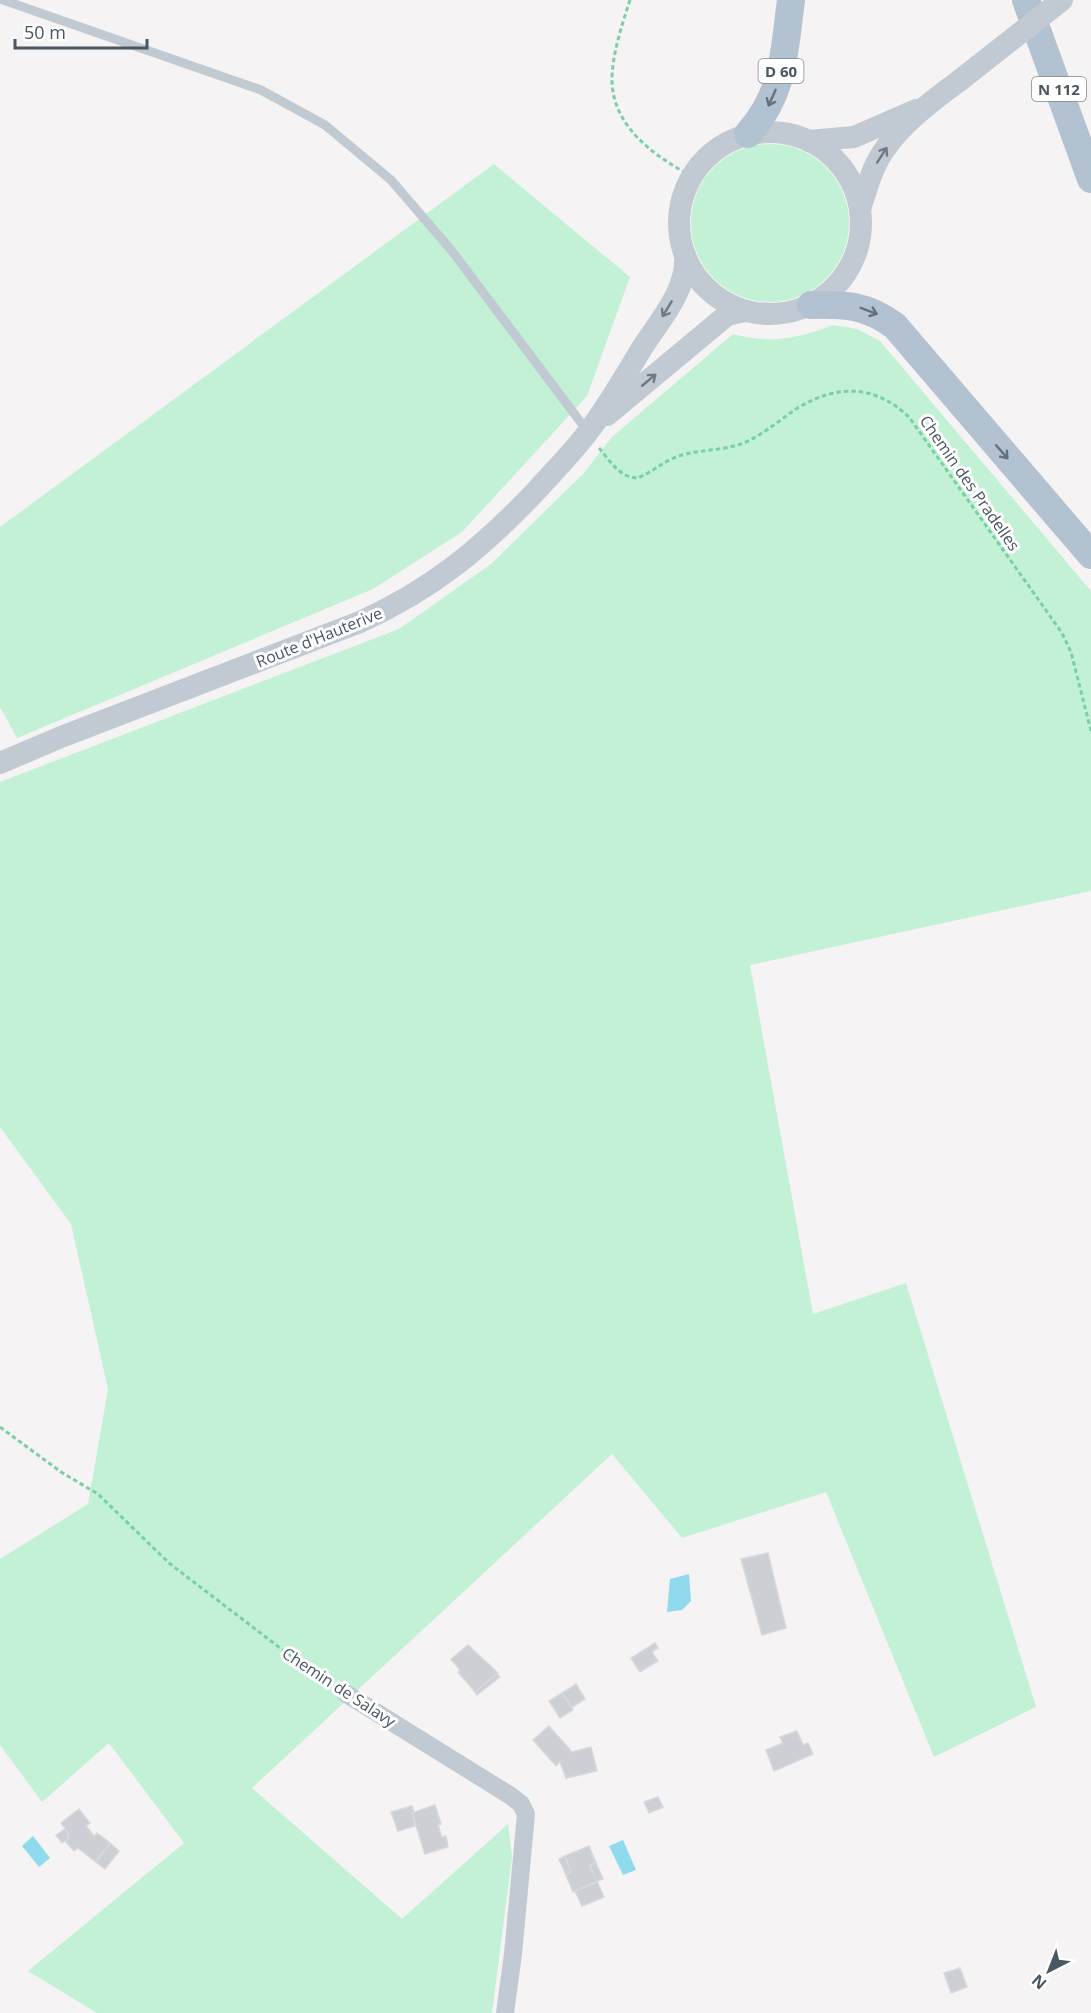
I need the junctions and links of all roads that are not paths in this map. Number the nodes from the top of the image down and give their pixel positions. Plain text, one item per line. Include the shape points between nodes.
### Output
1 (3, 0) edge
2 (791, 0) edge
3 (1026, 0) edge
4 (1062, 0) edge
5 (925, 106) junction
6 (748, 134) junction
7 (809, 141) junction
8 (1091, 179) edge
9 (860, 209) junction
10 (685, 255) junction
11 (811, 305) junction
12 (745, 311) junction
13 (588, 432) junction
14 (1091, 555) edge
15 (0, 763) edge
16 (345, 1694) road end
17 (506, 2013) edge

1 - 13 lane via 261,90 325,125 391,180 452,250
2 -> 6 main road, D 60 via 778,83 765,112
3 - 8 main road, N 112
4 - 5 street, Route d'Hauterive, bridge
5 - 7 street, Route d'Hauterive via 854,137
9 -> 5 street, Route d'Hauterive via 882,153
6 - 7 street, Route d'Hauterive via 789,134
6 - 10 street, Route d'Hauterive via 706,157 692,176 679,215
7 - 9 street, Route d'Hauterive via 833,157 851,181
9 - 11 street, Route d'Hauterive via 861,232 846,274
10 - 12 street, Route d'Hauterive via 698,280 719,299
10 -> 13 street, Route d'Hauterive via 684,278 670,305
11 - 12 street, Route d'Hauterive via 790,312
11 -> 14 main road via 855,306 895,326
13 -> 12 street, Route d'Hauterive via 727,315
13 - 15 street, Route d'Hauterive via 478,549 405,600 345,628
16 - 17 street, Chemin de Salavy via 511,1796 524,1808

